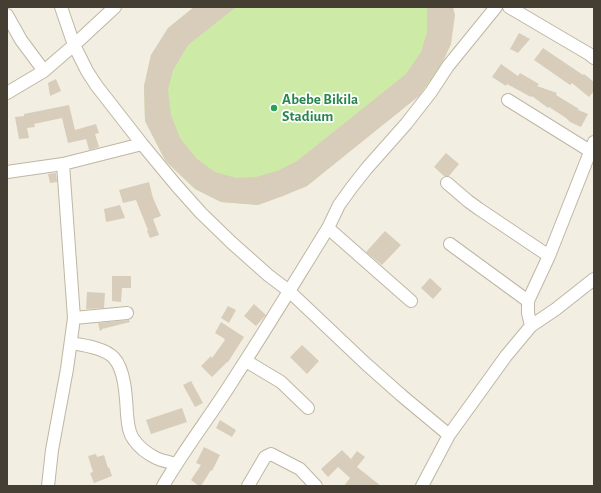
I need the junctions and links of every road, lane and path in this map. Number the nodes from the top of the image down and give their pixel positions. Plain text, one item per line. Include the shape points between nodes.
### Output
1 (61, 7) edge
2 (115, 7) edge
3 (496, 7) edge
4 (509, 7) edge
5 (7, 15) edge
6 (74, 45) junction
7 (592, 53) edge
8 (44, 71) junction
9 (7, 93) edge
10 (508, 100) dead end
11 (142, 144) junction
12 (592, 147) edge
13 (63, 164) junction
14 (7, 172) edge
15 (447, 183) dead end
16 (328, 228) junction
17 (450, 244) dead end
18 (549, 256) junction
19 (594, 279) edge
20 (289, 291) junction
21 (528, 300) junction
22 (411, 301) dead end
23 (127, 313) dead end
24 (74, 318) junction
25 (530, 326) junction
26 (71, 343) junction
27 (246, 361) junction
28 (308, 408) dead end
29 (449, 435) junction
30 (176, 464) junction
31 (48, 486) edge
32 (163, 486) edge
33 (248, 486) edge
34 (316, 486) edge
35 (422, 486) edge

1 - 6 street
2 - 6 street
3 - 16 street via 448,66 406,124 352,187 339,205
4 - 7 street
5 - 8 street via 21,40
6 - 8 street
6 - 11 street via 96,85
8 - 9 street
10 - 12 street
11 - 13 street
11 - 20 street via 201,213 262,270
12 - 18 street
13 - 14 street
13 - 24 street
15 - 18 street via 478,209
16 - 20 street
16 - 22 street
17 - 21 street
18 - 21 street
19 - 25 street
20 - 27 street
20 - 29 street via 365,363
21 - 25 street
23 - 24 street
24 - 26 street
25 - 29 street
26 - 30 street via 100,349 113,357 122,375 131,434 137,444 151,456
26 - 31 street
27 - 28 street via 281,382
27 - 30 street
29 - 35 street
30 - 32 street
33 - 34 street via 265,457 271,454 300,469

